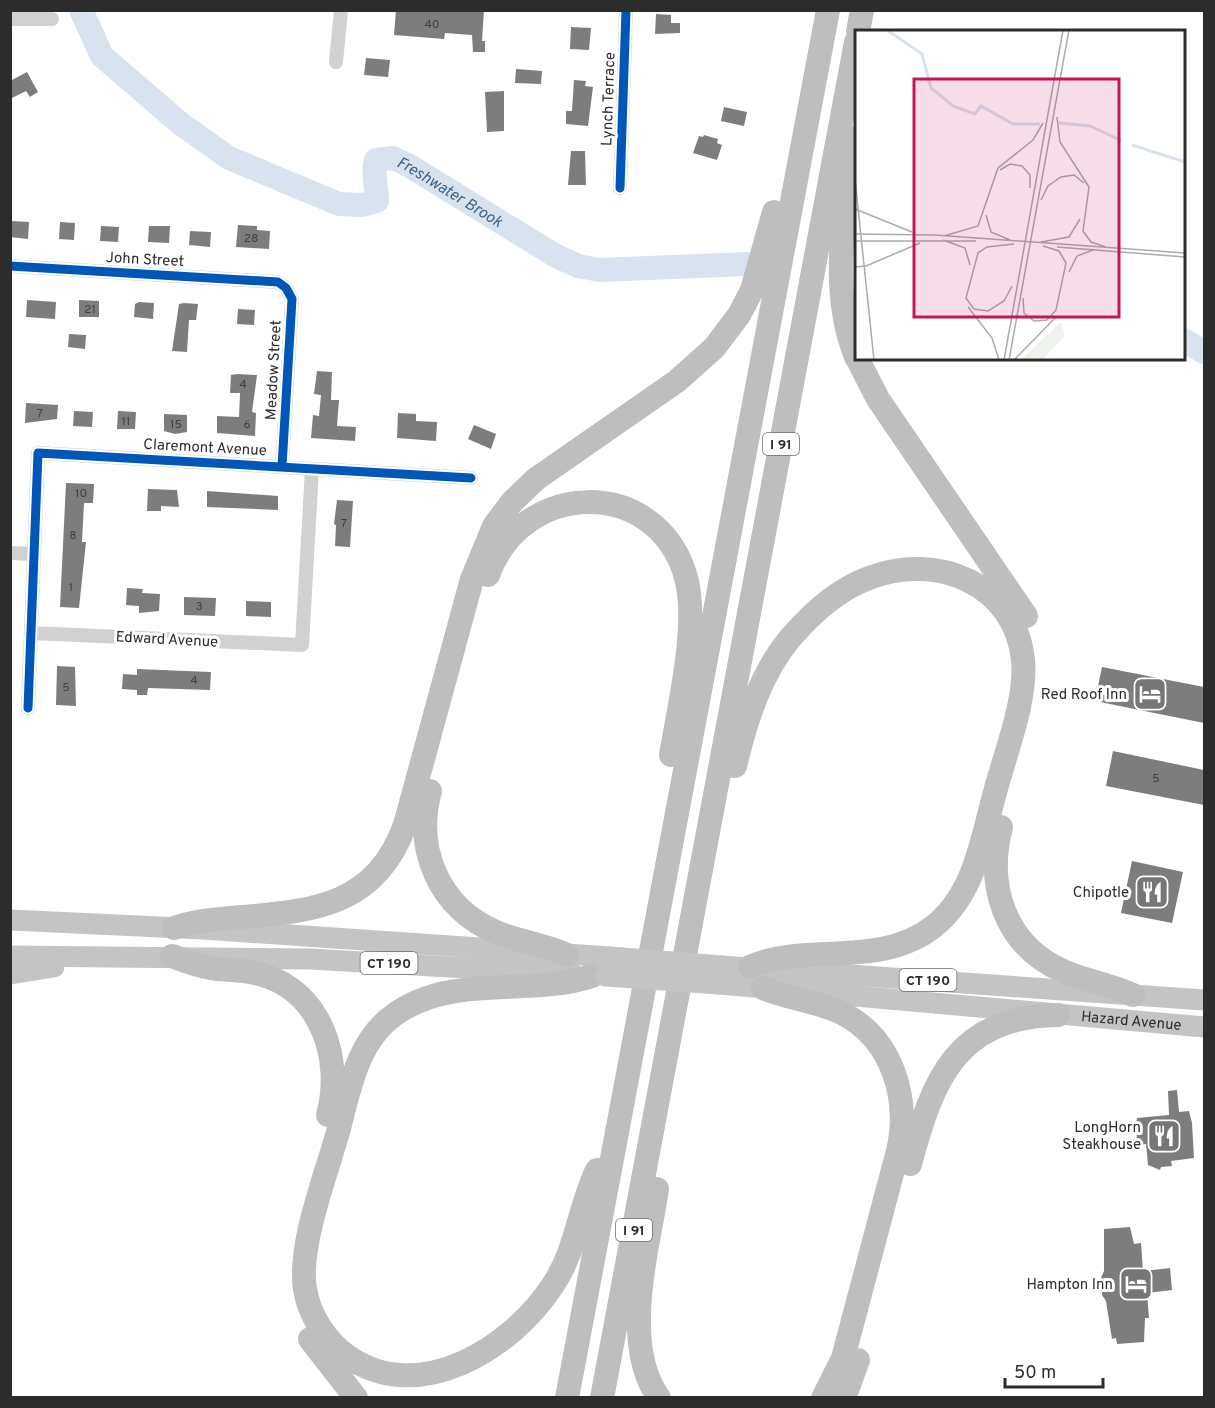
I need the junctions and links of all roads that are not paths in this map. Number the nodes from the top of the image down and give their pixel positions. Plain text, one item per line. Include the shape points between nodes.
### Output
1 (341, 10) edge
2 (626, 10) edge
3 (828, 10) edge
4 (862, 10) edge
5 (871, 10) edge
6 (10, 19) edge
7 (52, 19) dead end
8 (858, 30) edge
9 (872, 30) edge
10 (855, 47) edge
11 (336, 62) dead end
12 (855, 145) edge
13 (799, 162) junction
14 (620, 188) dead end
15 (10, 266) edge
16 (278, 282) joint
17 (855, 351) edge
18 (858, 360) edge
19 (282, 466) junction
20 (312, 469) junction
21 (471, 478) dead end
22 (10, 553) edge
23 (34, 554) junction
24 (32, 633) junction
25 (28, 708) dead end
26 (705, 846) junction
27 (667, 865) junction
28 (10, 911) edge
29 (10, 920) edge
30 (49, 921) junction
31 (174, 928) junction
32 (567, 955) junction
33 (10, 956) edge
34 (97, 956) junction
35 (172, 956) junction
36 (750, 968) junction
37 (602, 970) junction
38 (10, 974) edge
39 (721, 975) junction
40 (763, 988) junction
41 (1133, 995) junction
42 (1204, 1000) edge
43 (1058, 1015) junction
44 (1204, 1027) edge
45 (666, 1062) junction
46 (614, 1146) junction
47 (356, 1398) edge
48 (567, 1398) edge
49 (602, 1398) edge
50 (658, 1398) edge
51 (824, 1398) edge
52 (844, 1398) edge

1 - 11 street
2 - 14 street, Lynch Terrace
3 - 13 highway, I 91
4 - 8 highway
5 - 9 highway
6 - 7 street
10 - 26 highway, I 91
12 - 17 highway via 840,277 845,317
13 - 27 highway, I 91
13 - 31 highway via 779,198 752,290 723,337 678,381 536,479 494,526 472,579 405,825 394,852 379,873 356,892 321,906 199,921
15 - 16 street, John Street
16 - 19 street, Meadow Street via 292,299
18 - 41 highway via 878,399 1015,598 1035,638 1038,688 994,856 995,882 1003,909 1021,940 1048,963
19 - 20 street, Claremont Avenue
19 - 23 street, Claremont Avenue via 38,453
20 - 21 street, Claremont Avenue
20 - 24 street, Edward Avenue via 302,645
22 - 23 street
23 - 24 street
24 - 25 street
26 - 36 highway via 725,811 744,731 764,679 788,641 824,604 867,578 920,568 967,578 1001,606 1019,640 1023,681 976,859 958,900 932,928 902,943 852,954 774,959
26 - 45 highway, I 91
27 - 32 highway via 662,825 690,615 684,569 659,531 633,513 592,503 548,509 511,534 489,572 428,799 424,831 435,876 462,912 496,932
27 - 46 highway, I 91
28 - 30 main road
29 - 30 main road, CT 190
30 - 31 main road, CT 190
31 - 32 main road, CT 190
32 - 37 main road, CT 190
33 - 34 main road, CT 190
34 - 35 main road, CT 190
34 - 38 main road via 66,966
35 - 37 main road, CT 190
35 - 47 highway via 205,967 254,972 279,982 307,1005 324,1031 332,1059 333,1093 292,1249 291,1287 296,1311 307,1333
36 - 39 main road, CT 190
36 - 41 main road, CT 190
37 - 39 main road, CT 190, bridge
37 - 46 highway via 561,984 481,988 430,997 395,1014 372,1037 351,1082 307,1251 305,1288 317,1322 334,1346 352,1360 390,1374 437,1372 481,1353 522,1323 554,1284 575,1239 595,1174
39 - 40 main road, CT 190
40 - 43 main road, CT 190
40 - 51 highway via 835,1010 862,1028 887,1058 903,1101 895,1163 843,1358
41 - 42 main road, Hazard Avenue / CT 190
43 - 44 main road, Hazard Avenue / CT 190
43 - 52 highway via 1016,1020 982,1034 957,1054 937,1082 923,1117 856,1367
45 - 49 highway, I 91
45 - 50 highway via 672,1102 639,1323 643,1367
46 - 48 highway, I 91

